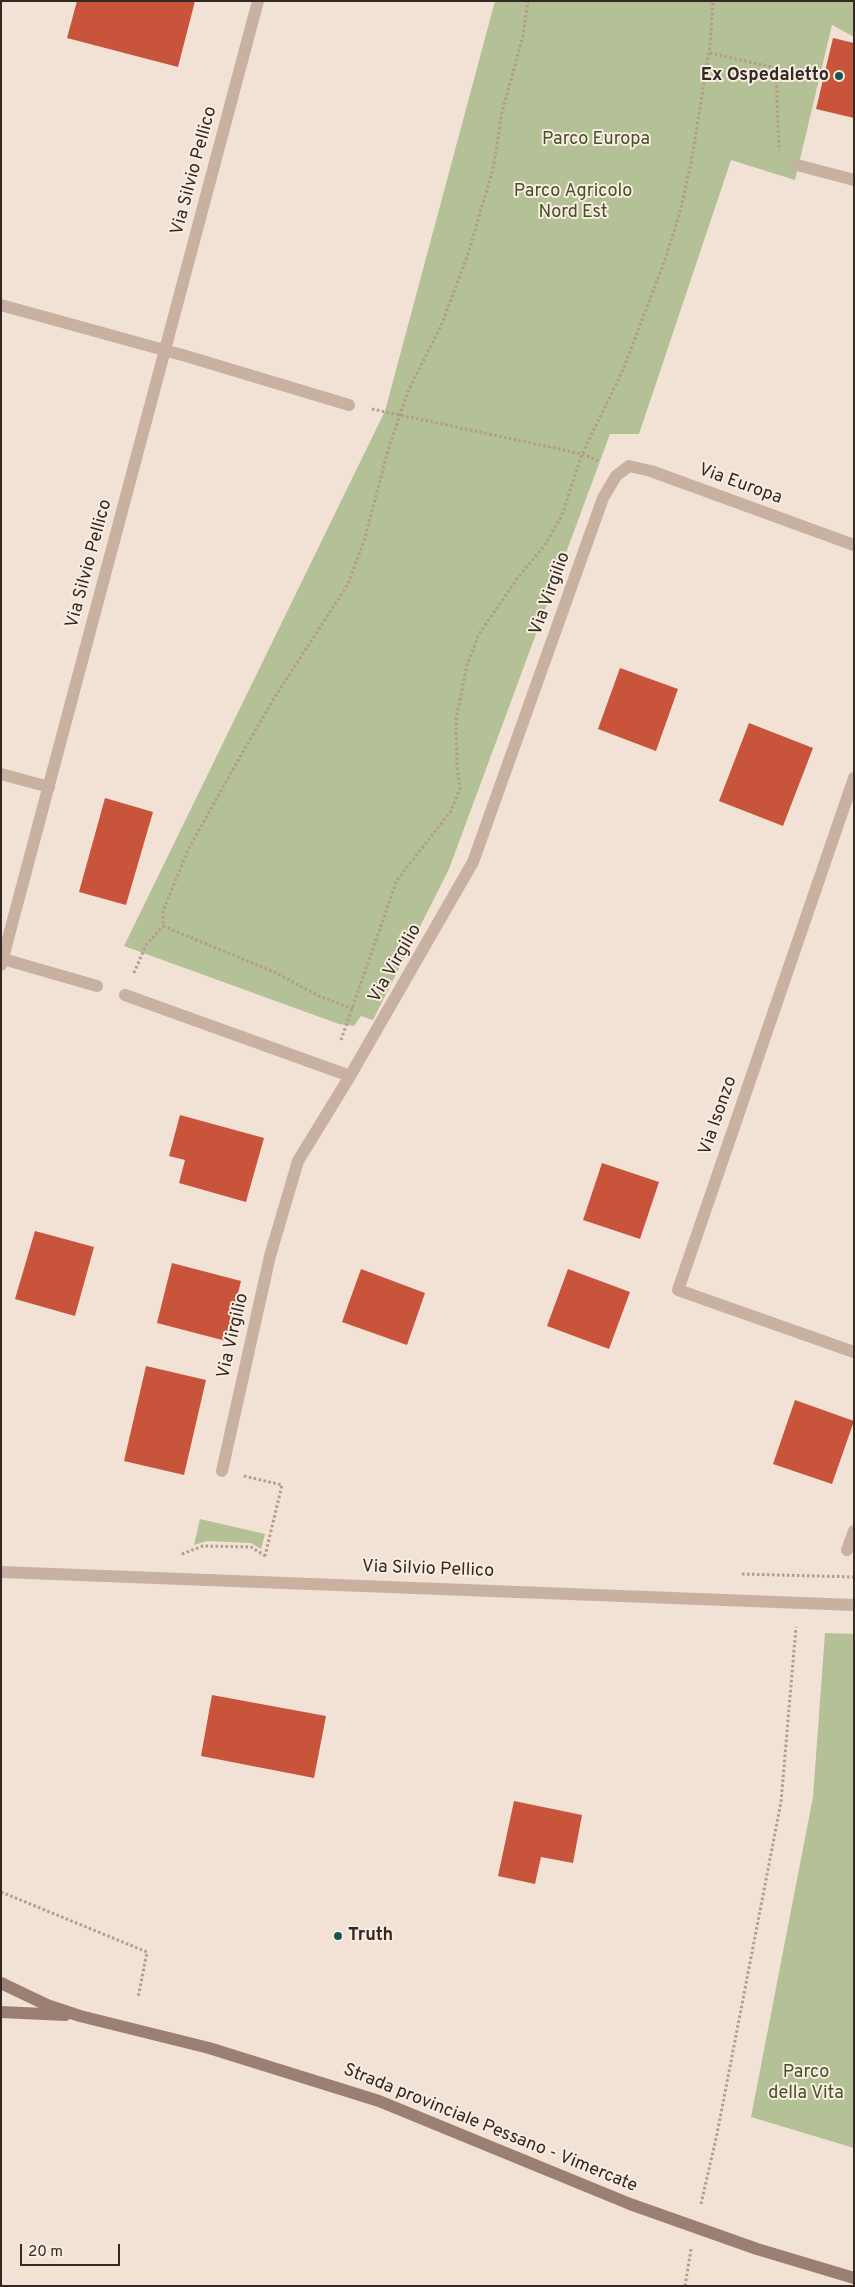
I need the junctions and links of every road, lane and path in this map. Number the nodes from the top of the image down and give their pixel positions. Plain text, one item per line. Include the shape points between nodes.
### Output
1 (258, 1) edge
2 (528, 1) edge
3 (713, 1) edge
4 (709, 53) junction
5 (798, 165) joint
6 (854, 180) edge
7 (1, 305) edge
8 (166, 350) junction
9 (349, 405) joint
10 (401, 413) junction
11 (582, 454) junction
12 (616, 476) joint
13 (854, 545) edge
14 (1, 774) edge
15 (854, 778) edge
16 (49, 787) junction
17 (163, 926) junction
18 (2, 962) edge
19 (97, 986) dead end
20 (125, 995) joint
21 (353, 1009) junction
22 (329, 1069) junction
23 (350, 1076) junction
24 (854, 1352) edge
25 (222, 1471) joint
26 (854, 1531) edge
27 (847, 1550) dead end
28 (265, 1556) dead end
29 (1, 1572) edge
30 (798, 1602) junction
31 (854, 1605) edge
32 (1, 1892) edge
33 (1, 1982) edge
34 (138, 1998) dead end
35 (1, 2012) edge
36 (80, 2016) junction
37 (696, 2228) junction
38 (854, 2278) edge
39 (685, 2286) edge

1 - 8 street, Via Silvio Pellico
2 - 10 path via 523,36 502,112 493,168 468,254 441,326 408,391
3 - 4 path
4 - 5 path via 776,68 779,156
4 - 11 path via 691,163 666,257 623,370
5 - 6 street
7 - 8 street
8 - 9 street
8 - 16 street, Via Silvio Pellico
9 - 10 path
10 - 11 path
10 - 17 path via 365,538 348,584 273,700 189,848 163,911
11 - 21 path via 562,514 546,545 519,576 479,634 467,665 456,719 460,788 451,811 397,880 382,916
12 - 13 street, Via Europa via 629,466 651,471
12 - 23 street, Via Virgilio via 603,498 473,862
14 - 16 street
15 - 24 street, Via Isonzo via 678,1290
16 - 18 street, Via Silvio Pellico
17 - 20 path via 146,945
17 - 21 path
18 - 19 street
20 - 22 street
21 - 22 path
22 - 23 street
23 - 25 street, Via Virgilio via 298,1161 287,1194
25 - 28 path via 282,1485
26 - 27 street
29 - 30 street, Via Silvio Pellico
30 - 31 street, Via Silvio Pellico
30 - 37 path via 782,1802
32 - 34 path via 147,1952
33 - 36 street, Strada provinciale Pessano - Vimercate via 46,2005
35 - 36 street, Strada provinciale Pessano - Vimercate
36 - 37 street, Strada provinciale Pessano - Vimercate via 209,2048 379,2101
37 - 38 street, Strada provinciale Pessano - Vimercate
37 - 39 path

